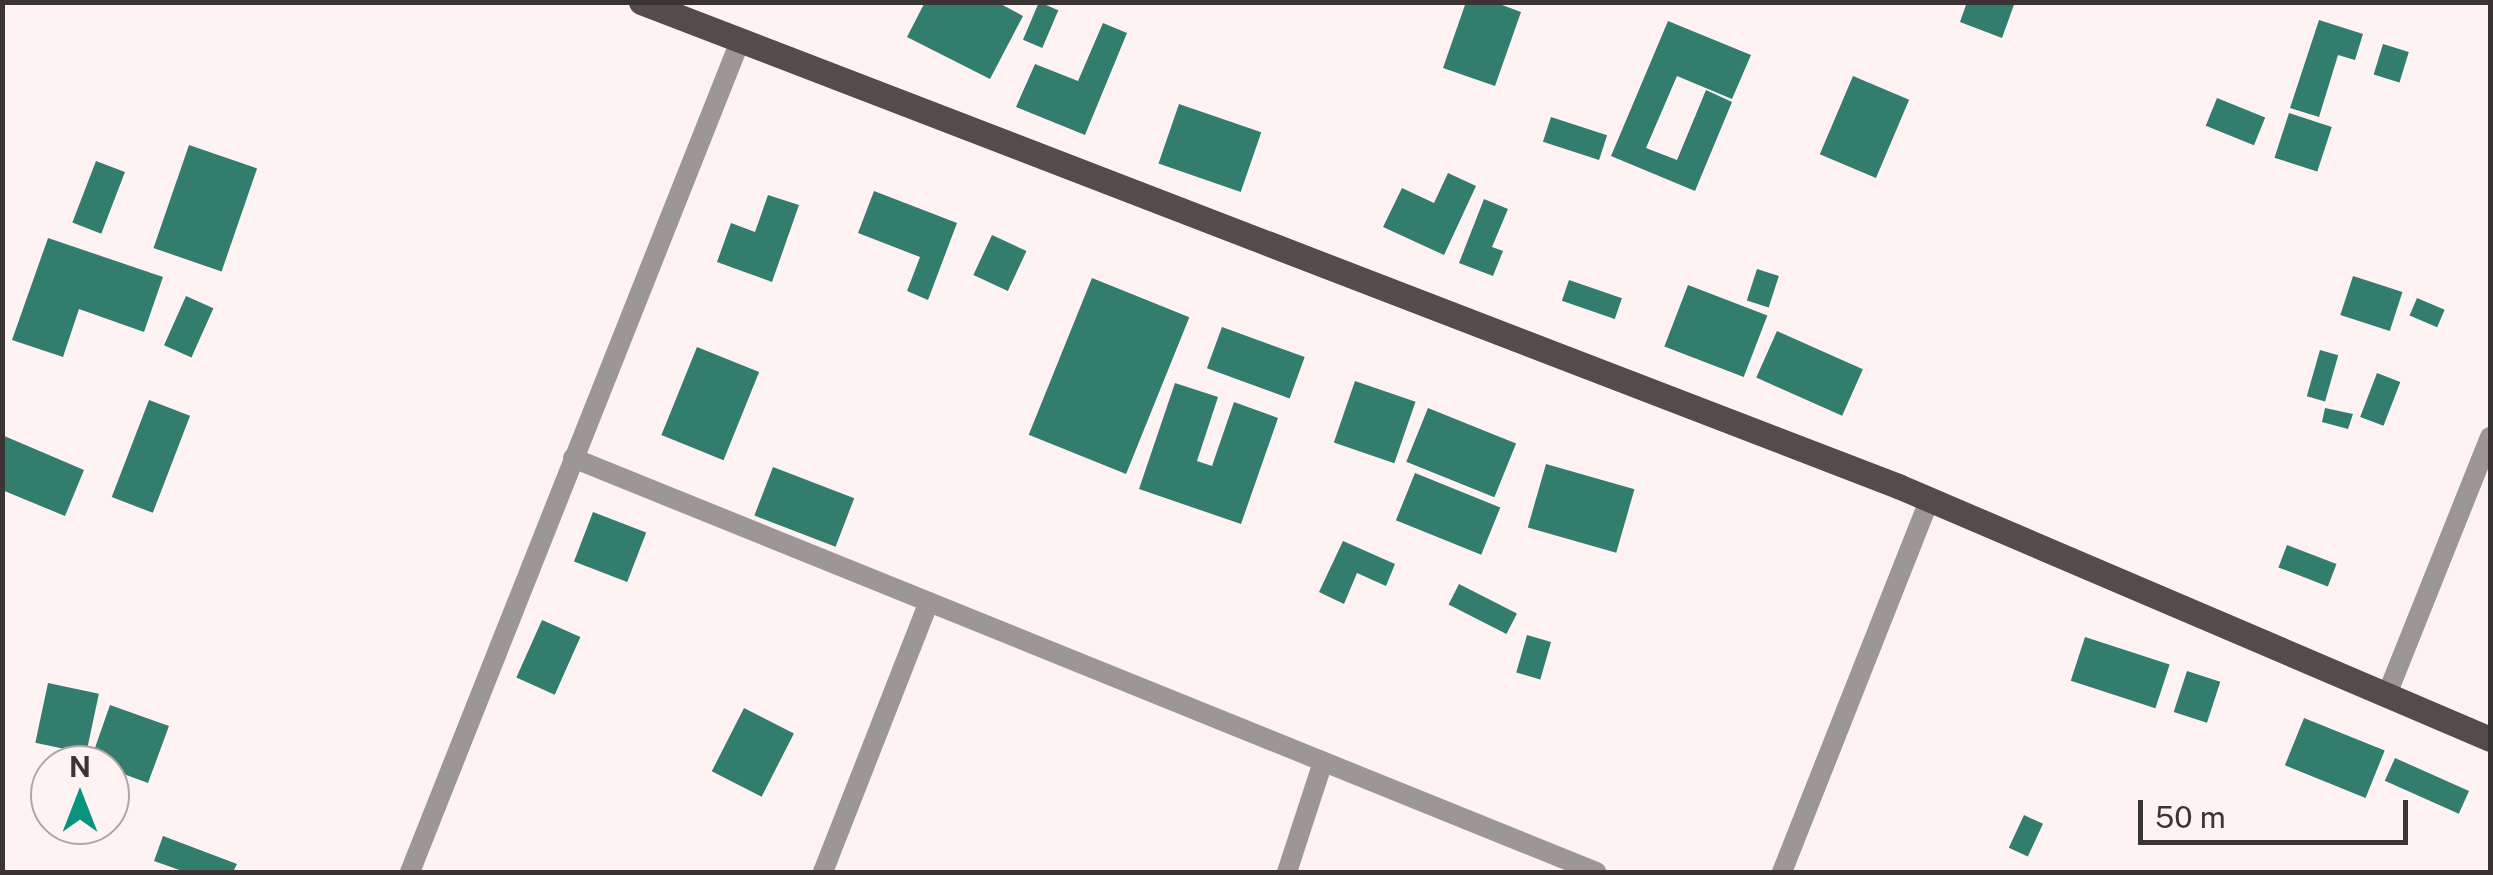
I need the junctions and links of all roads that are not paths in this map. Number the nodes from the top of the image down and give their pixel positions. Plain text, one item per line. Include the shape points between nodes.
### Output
1 (641, 2) edge
2 (740, 41) junction
3 (2490, 436) edge
4 (574, 458) junction
5 (1929, 500) junction
6 (929, 602) junction
7 (2386, 697) junction
8 (2490, 738) edge
9 (1323, 762) junction
10 (410, 872) edge
11 (823, 872) edge
12 (1287, 872) edge
13 (1596, 872) edge
14 (1782, 872) edge

1 - 2 main road
2 - 4 street
2 - 5 main road
3 - 7 street
4 - 6 street
4 - 10 street
5 - 7 main road
5 - 14 street
6 - 9 street
6 - 11 street
7 - 8 main road
9 - 12 street
9 - 13 street

